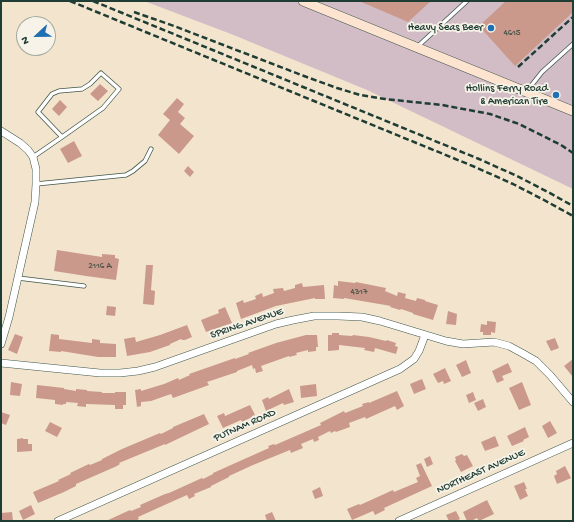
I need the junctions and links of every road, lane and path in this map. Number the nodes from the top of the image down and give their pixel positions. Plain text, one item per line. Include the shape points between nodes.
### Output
1 (303, 1) edge
2 (467, 1) edge
3 (573, 44) edge
4 (416, 48) junction
5 (526, 92) junction
6 (573, 111) edge
7 (1, 131) edge
8 (62, 137) junction
9 (151, 149) dead end
10 (33, 157) junction
11 (36, 184) junction
12 (18, 278) junction
13 (84, 286) dead end
14 (425, 335) junction
15 (1, 344) edge
16 (1, 363) edge
17 (573, 402) edge
18 (573, 443) edge
19 (58, 521) edge
20 (399, 521) edge

1 - 4 street
2 - 4 lane
3 - 5 lane via 542,72
4 - 5 street
5 - 6 street
7 - 10 street via 20,143
8 - 8 lane via 103,108 119,89 101,73 82,89 52,94 38,112
8 - 10 lane
9 - 11 lane via 145,161 126,175
10 - 11 street
11 - 12 street via 35,202
12 - 13 lane
12 - 15 street
14 - 16 street, SPRING AVENUE via 362,317 314,316 276,324 138,371 100,373
14 - 17 street, SPRING AVENUE via 463,344 494,342 509,346 536,362
14 - 19 street, PUTNAM ROAD via 414,359 400,369
18 - 20 street, NORTHEAST AVENUE

